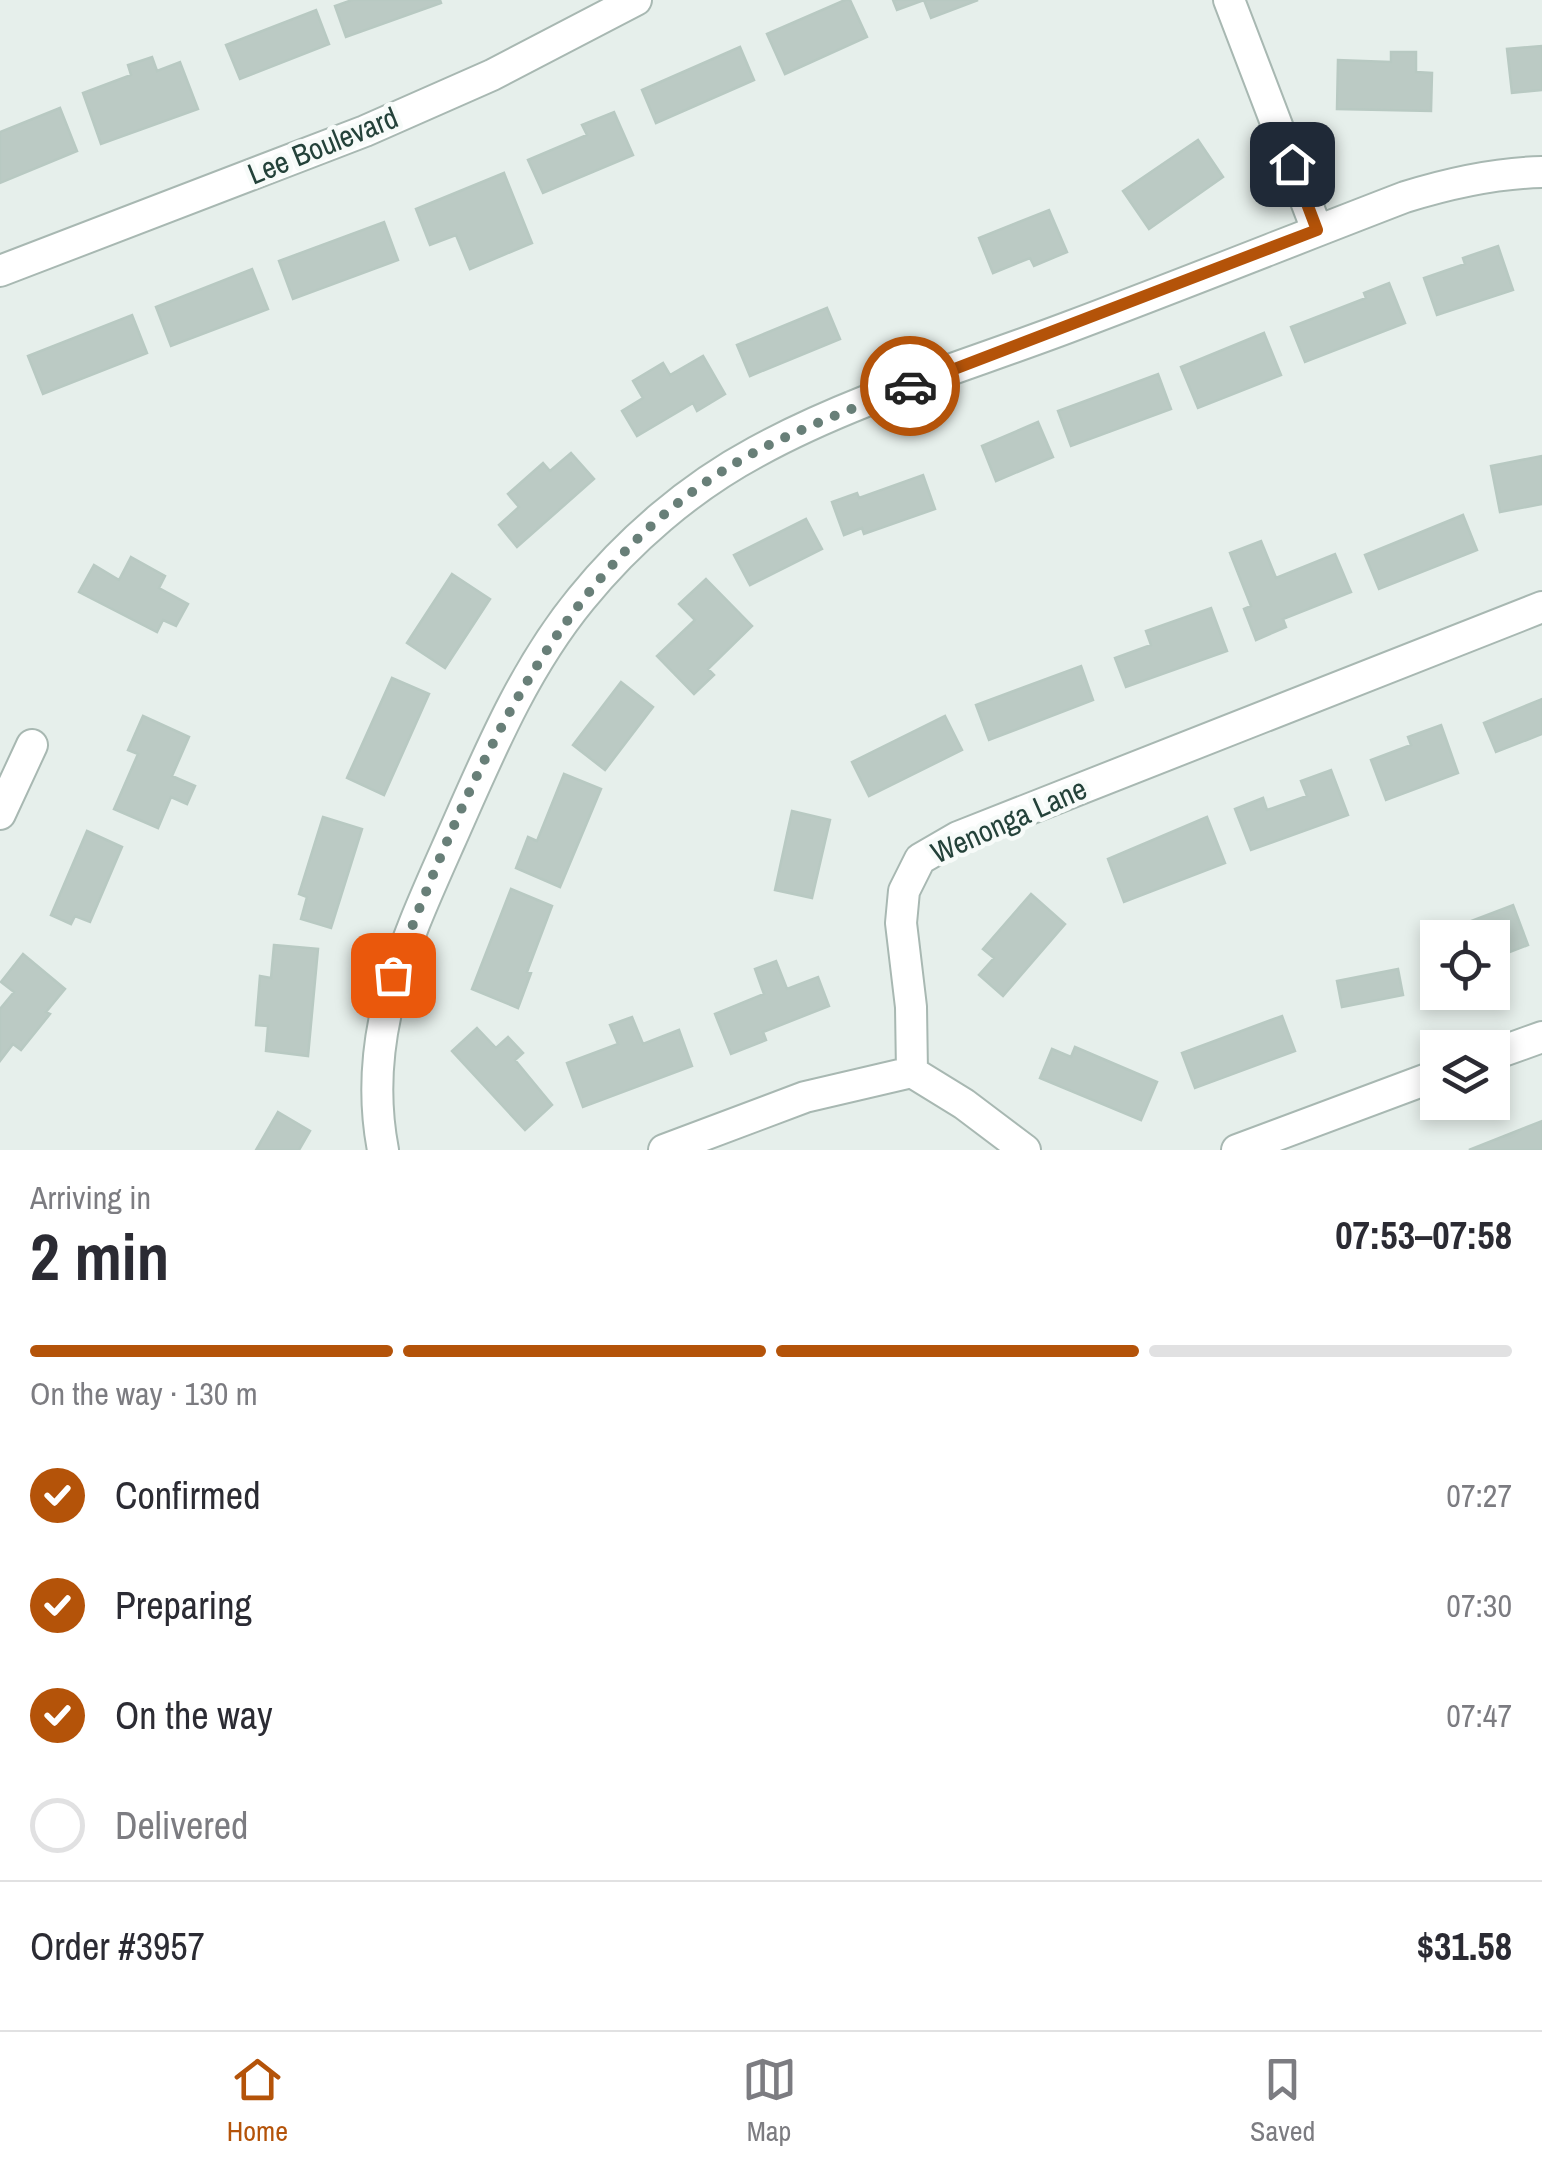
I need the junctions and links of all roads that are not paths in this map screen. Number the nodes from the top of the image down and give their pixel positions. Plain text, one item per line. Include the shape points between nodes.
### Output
1 (636, 0) edge
2 (1229, 0) edge
3 (1542, 172) edge
4 (1317, 230) junction
5 (0, 271) edge
6 (1542, 606) edge
7 (32, 745) dead end
8 (0, 814) edge
9 (1542, 1036) edge
10 (1510, 1048) edge
11 (912, 1072) junction
12 (1420, 1083) edge
13 (383, 1150) edge
14 (664, 1150) edge
15 (1025, 1150) edge
16 (1237, 1150) edge

1 - 5 street, Lee Boulevard via 365,131
2 - 4 street
3 - 4 street via 1450,184
4 - 13 street via 812,426 708,482 628,548 540,656 417,915 380,1032 376,1083
6 - 11 street, Wenonga Lane via 958,837 920,858 904,891 900,923 912,1007
7 - 8 street
9 - 10 street
11 - 14 street via 804,1097
11 - 15 street
12 - 16 street

